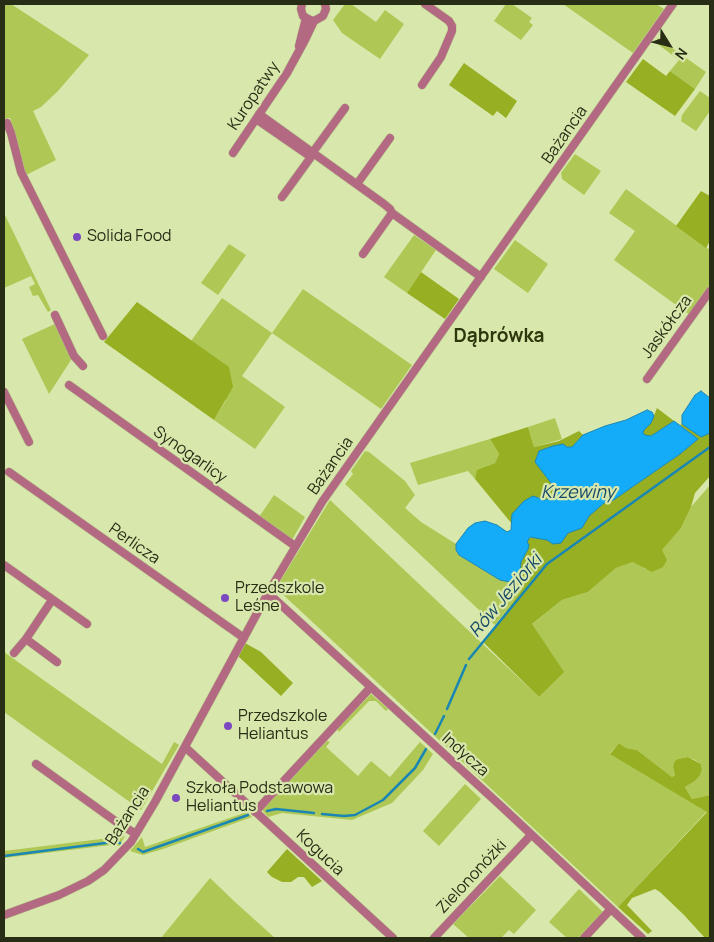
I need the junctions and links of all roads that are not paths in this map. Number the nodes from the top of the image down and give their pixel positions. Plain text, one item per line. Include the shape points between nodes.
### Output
1 (300, 4) edge
2 (326, 4) edge
3 (425, 4) edge
4 (674, 4) edge
5 (310, 20) junction
6 (422, 85) dead end
7 (345, 108) dead end
8 (258, 116) junction
9 (7, 122) dead end
10 (390, 138) dead end
11 (313, 152) junction
12 (233, 154) dead end
13 (357, 184) junction
14 (282, 197) dead end
15 (392, 213) junction
16 (363, 254) dead end
17 (481, 276) junction
18 (710, 291) edge
19 (55, 315) dead end
20 (103, 336) dead end
21 (83, 366) dead end
22 (647, 379) dead end
23 (69, 385) dead end
24 (4, 392) edge
25 (29, 442) dead end
26 (9, 472) dead end
27 (295, 546) junction
28 (4, 565) edge
29 (268, 593) junction
30 (52, 600) junction
31 (86, 624) dead end
32 (244, 638) junction
33 (26, 639) junction
34 (14, 653) dead end
35 (57, 662) dead end
36 (370, 688) junction
37 (185, 747) junction
38 (36, 764) dead end
39 (255, 812) junction
40 (136, 834) junction
41 (531, 835) junction
42 (611, 909) junction
43 (4, 915) edge
44 (393, 938) edge
45 (434, 938) edge
46 (584, 938) edge
47 (642, 938) edge

1 - 5 street via 301,13
2 - 5 street via 323,16
3 - 6 street via 449,21 452,31 441,56
4 - 17 street, Bażancia
5 - 8 street, Kuropatwy via 297,54
7 - 11 street
8 - 11 street
8 - 12 street, Kuropatwy
8 - 14 street via 311,157
9 - 20 street via 21,172
10 - 13 street
11 - 13 street
13 - 15 street
15 - 16 street
15 - 17 street
17 - 27 street, Bażancia via 329,492
18 - 22 street, Jaskółcza
19 - 21 street via 74,356
23 - 27 street, Synogarlicy
24 - 25 street
26 - 32 street, Perlicza
27 - 29 street, Bażancia
28 - 30 street
29 - 32 street, Bażancia
29 - 36 street, Indycza
30 - 31 street
30 - 33 street
32 - 37 street, Bażancia
33 - 34 street
33 - 35 street
36 - 39 street
36 - 41 street, Indycza
37 - 39 street, Kogucia
37 - 40 street, Bażancia
38 - 40 street
39 - 44 street, Kogucia
40 - 43 street, Bażancia via 124,851 88,882
41 - 42 street, Indycza
41 - 45 street, Zielononóżki
42 - 46 street
42 - 47 street, Indycza

